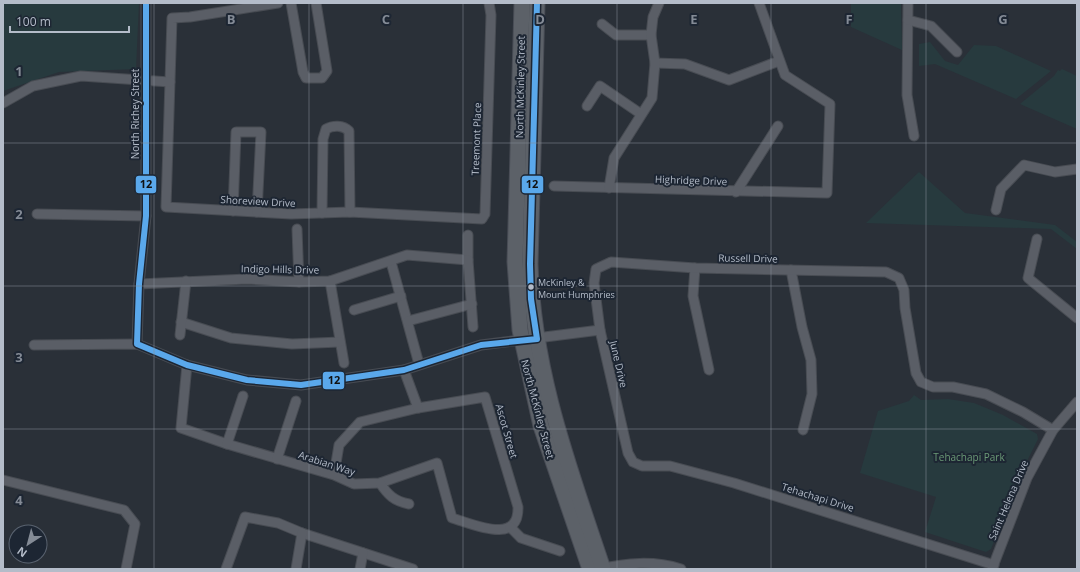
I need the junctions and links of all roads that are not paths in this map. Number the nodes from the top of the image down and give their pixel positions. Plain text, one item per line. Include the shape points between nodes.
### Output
1 (146, 3) edge
2 (278, 3) edge
3 (291, 3) edge
4 (316, 3) edge
5 (489, 3) edge
6 (522, 3) edge
7 (536, 3) edge
8 (659, 3) edge
9 (759, 3) edge
10 (908, 3) edge
11 (908, 20) junction
12 (602, 24) dead end
13 (652, 34) junction
14 (957, 52) dead end
15 (779, 61) junction
16 (655, 63) junction
17 (146, 80) junction
18 (170, 82) junction
19 (3, 102) edge
20 (587, 106) dead end
21 (641, 114) junction
22 (778, 126) dead end
23 (914, 136) dead end
24 (1077, 169) edge
25 (554, 186) dead end
26 (609, 188) junction
27 (736, 192) junction
28 (996, 210) dead end
29 (233, 211) junction
30 (258, 212) junction
31 (350, 212) junction
32 (322, 213) junction
33 (37, 214) dead end
34 (146, 216) junction
35 (425, 216) joint
36 (297, 229) dead end
37 (468, 235) dead end
38 (1037, 239) dead end
39 (468, 260) junction
40 (391, 262) junction
41 (695, 268) junction
42 (596, 269) joint
43 (792, 270) junction
44 (186, 281) junction
45 (330, 281) junction
46 (299, 282) junction
47 (139, 284) junction
48 (401, 296) junction
49 (472, 304) junction
50 (354, 310) dead end
51 (1077, 318) edge
52 (408, 321) junction
53 (181, 322) junction
54 (473, 327) dead end
55 (600, 330) junction
56 (180, 335) dead end
57 (537, 339) junction
58 (522, 341) junction
59 (340, 342) junction
60 (137, 344) junction
61 (34, 345) dead end
62 (344, 363) dead end
63 (419, 364) junction
64 (187, 365) junction
65 (404, 370) junction
66 (709, 370) dead end
67 (243, 396) dead end
68 (296, 401) dead end
69 (1077, 402) edge
70 (418, 408) junction
71 (803, 430) dead end
72 (1053, 430) junction
73 (227, 444) junction
74 (277, 459) junction
75 (633, 462) joint
76 (334, 475) junction
77 (3, 480) edge
78 (380, 483) junction
79 (409, 504) dead end
80 (510, 527) junction
81 (302, 533) junction
82 (560, 551) dead end
83 (363, 553) junction
84 (993, 567) edge
85 (126, 569) edge
86 (226, 569) edge
87 (296, 569) edge
88 (360, 569) edge
89 (413, 569) edge
90 (598, 569) edge
91 (681, 569) edge

1 - 17 street, North Richey Street
2 - 18 street via 172,18
3 - 4 street via 303,72 306,78 315,79 322,78 327,71
5 - 35 street, Treemont Place via 491,22 485,214 482,219
6 - 58 main road, North McKinley Street via 515,262 516,296
7 - 57 main road, North McKinley Street via 530,264 531,299
8 - 13 street via 653,17
9 - 15 street
10 - 11 street
11 - 14 street via 931,26
11 - 23 street via 906,95
12 - 13 street via 616,35
13 - 16 street
15 - 16 street via 729,80 685,64
15 - 27 street, Highridge Drive via 785,75 830,104 827,193
16 - 21 street via 652,98
17 - 18 street
17 - 19 street via 81,76 33,86
17 - 34 street, North Richey Street
18 - 29 street, Shoreview Drive via 166,207
20 - 21 street via 600,86
21 - 26 street via 614,158
22 - 27 street
24 - 28 street via 1055,172 1024,164 1001,189
25 - 26 street, Highridge Drive
26 - 27 street, Highridge Drive
29 - 30 street, Shoreview Drive
29 - 30 street via 236,132 260,132
30 - 32 street, Shoreview Drive
31 - 32 street, Shoreview Drive
31 - 32 street via 349,131 330,126 326,129 323,139
31 - 35 street, Shoreview Drive
33 - 34 street
34 - 47 street, North Richey Street
36 - 46 street
37 - 39 street
38 - 51 street via 1028,278
39 - 40 street, Indigo Hills Drive via 407,256
39 - 49 street
40 - 45 street, Indigo Hills Drive
40 - 48 street
41 - 42 street, Russell Drive via 611,262
41 - 43 street, Russell Drive
41 - 66 street via 693,296
42 - 55 street, June Drive via 594,283
43 - 71 street via 811,360 812,394
43 - 72 street, Russell Drive via 886,272 899,278 904,290 904,308 916,373 921,382 933,387 953,387 986,394
44 - 46 street, Indigo Hills Drive via 247,279
44 - 47 street, Indigo Hills Drive
44 - 53 street
45 - 46 street, Indigo Hills Drive
45 - 59 street
47 - 60 street, North Richey Street
48 - 50 street
48 - 52 street
49 - 52 street
49 - 54 street
52 - 63 street
53 - 56 street
53 - 59 street via 231,338 292,344
55 - 57 street
55 - 75 street, June Drive via 628,453
57 - 58 street
57 - 90 main road, North McKinley Street via 554,421
58 - 63 street via 482,345
58 - 90 main road, North McKinley Street via 541,426
59 - 62 street
60 - 61 street
60 - 64 street
63 - 65 street
64 - 65 street via 247,380 301,385
64 - 73 street, Arabian Way via 181,428
65 - 70 street
67 - 73 street
68 - 74 street
69 - 72 street, Saint Helena Drive
70 - 76 street via 360,422 339,445
70 - 80 street, Ascot Street via 485,397 518,507 518,515
72 - 84 street, Saint Helena Drive via 1027,478
73 - 74 street, Arabian Way
74 - 76 street, Arabian Way
75 - 84 street, Tehachapi Drive via 642,466 670,466 734,483
76 - 78 street, Arabian Way via 354,484
77 - 85 street via 124,510 135,524
78 - 79 street via 397,502
78 - 80 street, Arabian Way via 437,463 452,518 492,529 504,530
80 - 82 street via 521,538
81 - 83 street
81 - 86 street via 278,523 245,517
81 - 87 street
83 - 88 street
83 - 89 street
90 - 91 street via 617,564 648,562

